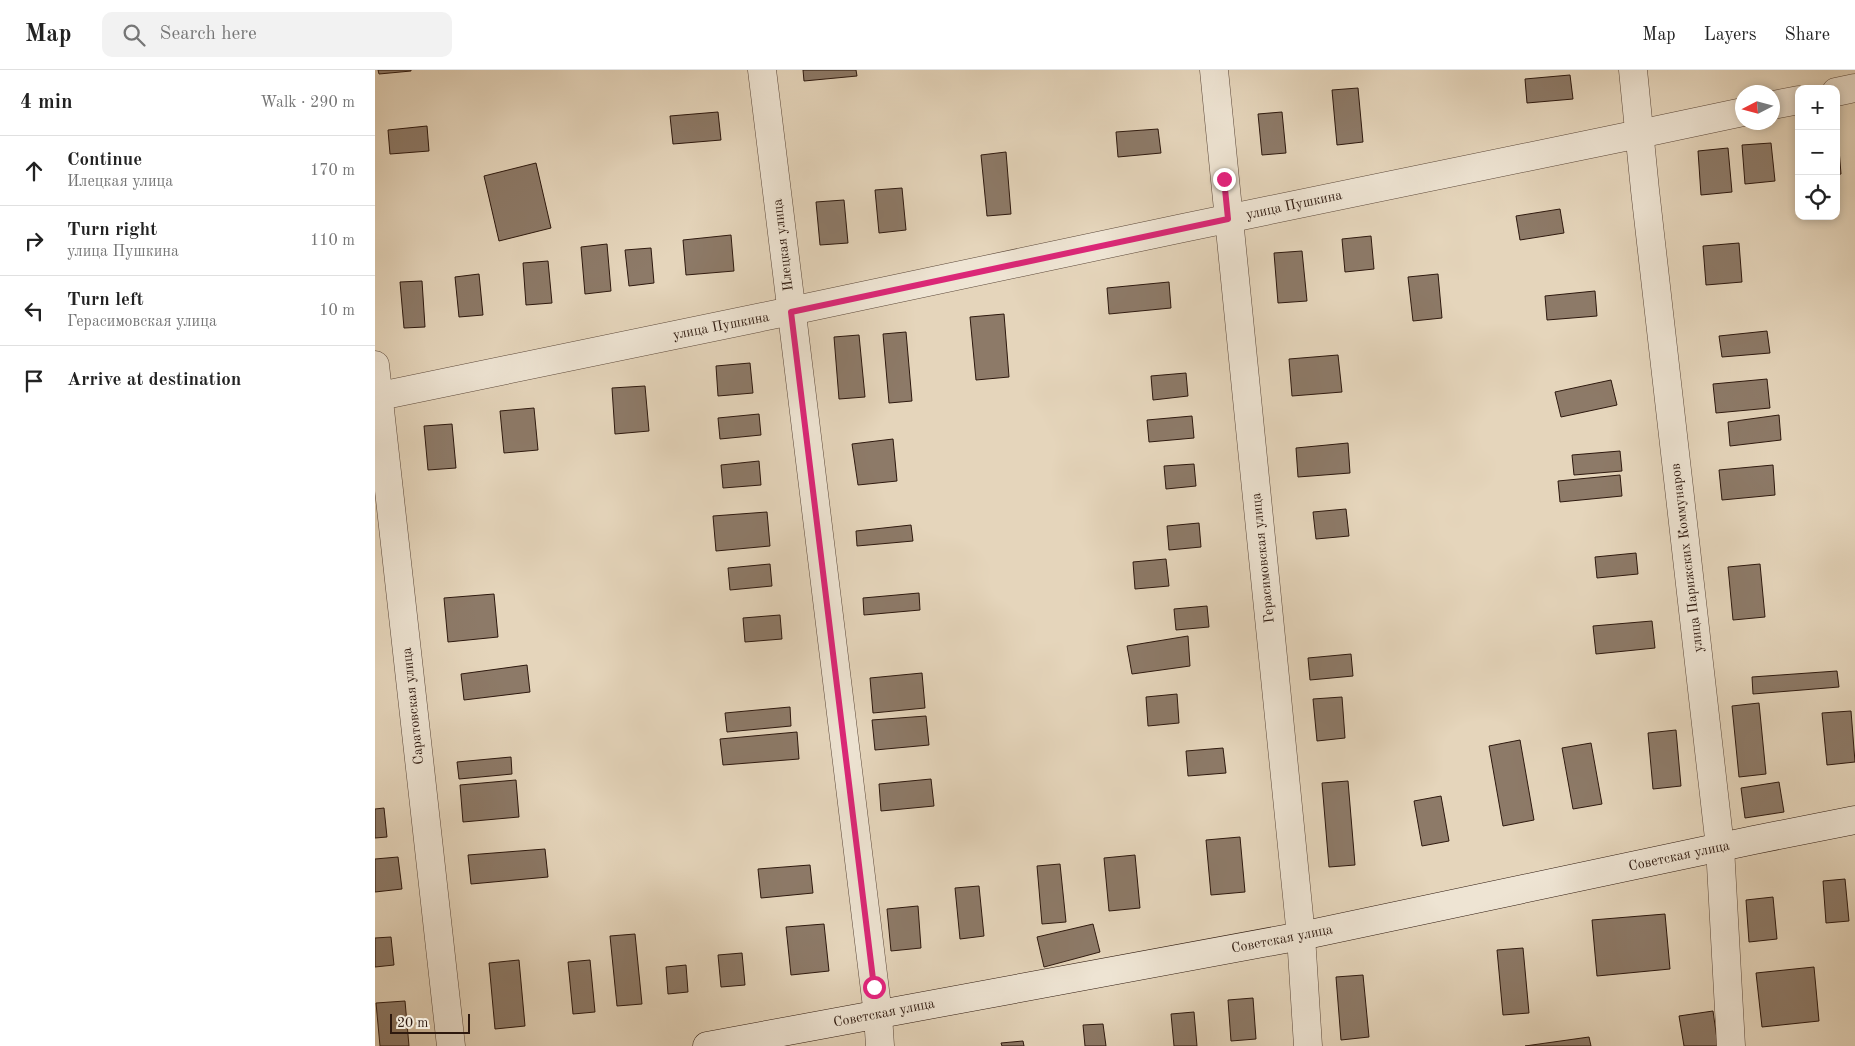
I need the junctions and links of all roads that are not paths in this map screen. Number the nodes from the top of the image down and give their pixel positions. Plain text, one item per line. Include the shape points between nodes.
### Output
1 (762, 70) edge
2 (1214, 70) edge
3 (1633, 70) edge
4 (1855, 88) edge
5 (1840, 91) edge
6 (1795, 101) edge
7 (1780, 104) edge
8 (1735, 114) edge
9 (1639, 134) junction
10 (1228, 219) junction
11 (791, 312) junction
12 (375, 365) edge
13 (377, 396) edge
14 (1855, 820) edge
15 (1720, 847) junction
16 (1301, 936) junction
17 (878, 1015) junction
18 (451, 1046) edge
19 (707, 1046) edge
20 (880, 1046) edge
21 (1308, 1046) edge
22 (1731, 1046) edge

1 - 11 street, Илецкая улица
2 - 10 street, Герасимовская улица
3 - 9 street, улица Парижских Коммунаров
4 - 5 street
6 - 7 street
8 - 9 street, улица Пушкина
9 - 10 street, улица Пушкина
9 - 15 street, улица Парижских Коммунаров
10 - 11 street, улица Пушкина
10 - 16 street, Герасимовская улица
11 - 13 street, улица Пушкина
11 - 17 street, Илецкая улица
12 - 13 street, Саратовская улица
13 - 18 street, Саратовская улица
14 - 15 street, Советская улица
15 - 16 street, Советская улица
15 - 22 street, улица Парижских Коммунаров
16 - 17 street, Советская улица
16 - 21 street, Герасимовская улица
17 - 19 street, Советская улица
17 - 20 street, Илецкая улица

